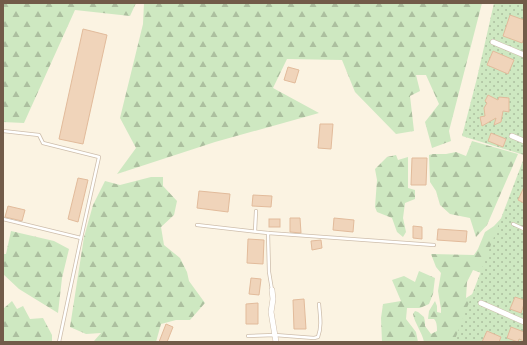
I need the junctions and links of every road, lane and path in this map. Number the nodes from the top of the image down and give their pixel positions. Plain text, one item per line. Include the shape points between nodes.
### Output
1 (493, 42) dead end
2 (524, 54) edge
3 (3, 131) edge
4 (512, 136) dead end
5 (524, 141) edge
6 (256, 211) dead end
7 (3, 219) edge
8 (513, 224) dead end
9 (197, 225) dead end
10 (524, 229) edge
11 (255, 231) junction
12 (268, 232) junction
13 (81, 238) junction
14 (434, 245) dead end
15 (272, 290) joint
16 (481, 303) dead end
17 (319, 304) dead end
18 (524, 322) edge
19 (275, 335) junction
20 (248, 336) dead end
21 (59, 342) edge
22 (276, 342) edge

1 - 2 street
3 - 13 lane via 39,136 43,143 99,157
4 - 5 street
6 - 11 lane
7 - 13 lane
8 - 10 lane
9 - 11 lane
11 - 12 lane
12 - 14 lane
12 - 15 lane
13 - 21 lane
15 - 19 street via 271,312
16 - 18 street
17 - 19 lane via 321,322 318,337
19 - 20 lane
19 - 22 street

